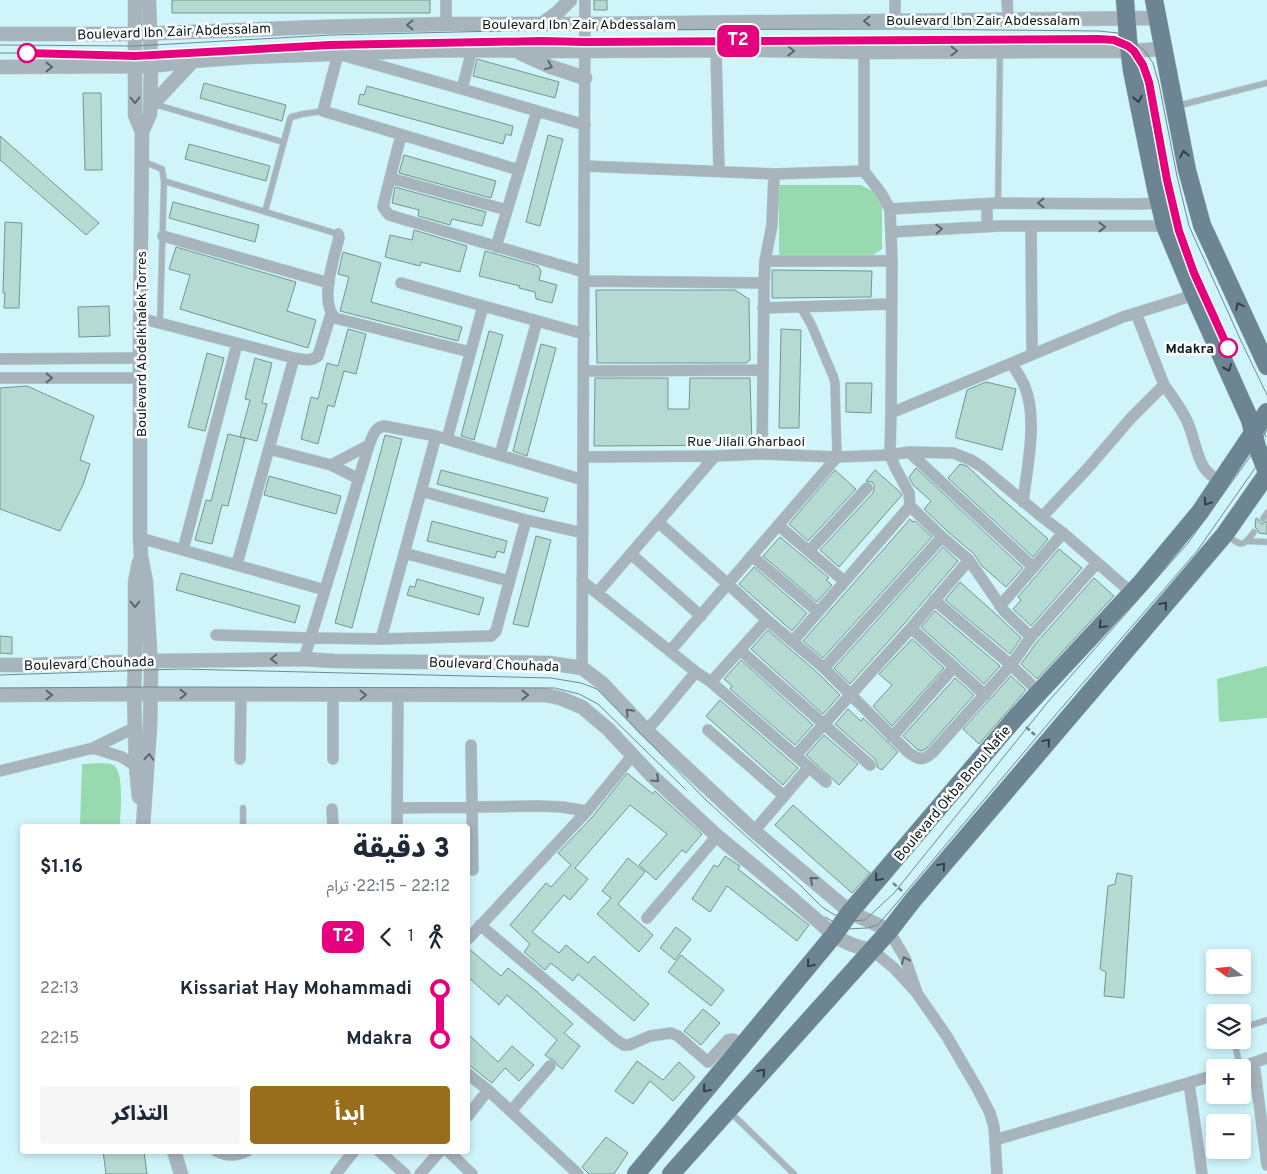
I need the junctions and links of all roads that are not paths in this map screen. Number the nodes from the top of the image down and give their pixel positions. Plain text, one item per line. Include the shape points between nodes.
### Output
1 (135, 0) edge
2 (149, 0) edge
3 (446, 0) edge
4 (570, 0) edge
5 (585, 0) edge
6 (895, 0) edge
7 (1007, 0) edge
8 (1125, 0) edge
9 (1154, 0) edge
10 (1157, 18) junction
11 (1008, 19) junction
12 (1126, 19) junction
13 (895, 20) junction
14 (446, 24) junction
15 (542, 24) junction
16 (585, 24) junction
17 (0, 34) edge
18 (135, 34) junction
19 (150, 34) junction
20 (1164, 49) junction
21 (472, 50) junction
22 (716, 50) junction
23 (515, 51) junction
24 (585, 51) junction
25 (1000, 51) junction
26 (864, 52) junction
27 (1129, 52) junction
28 (338, 54) junction
29 (193, 60) junction
30 (135, 66) junction
31 (151, 66) junction
32 (0, 67) edge
33 (585, 78) junction
34 (1267, 83) edge
35 (462, 89) junction
36 (152, 105) junction
37 (1175, 106) junction
38 (323, 111) junction
39 (537, 111) junction
40 (585, 125) junction
41 (142, 132) junction
42 (401, 135) junction
43 (284, 142) junction
44 (142, 160) junction
45 (585, 166) junction
46 (519, 170) junction
47 (719, 171) junction
48 (864, 172) junction
49 (774, 174) junction
50 (390, 178) junction
51 (164, 181) junction
52 (1159, 203) junction
53 (993, 204) junction
54 (890, 209) junction
55 (507, 210) junction
56 (265, 212) junction
57 (1031, 226) junction
58 (1165, 226) junction
59 (987, 227) junction
60 (891, 232) junction
61 (338, 234) joint
62 (163, 236) junction
63 (496, 247) junction
64 (765, 261) junction
65 (892, 261) junction
66 (584, 277) junction
67 (329, 283) junction
68 (401, 283) dead end
69 (764, 283) junction
70 (1194, 295) junction
71 (892, 304) junction
72 (483, 306) junction
73 (801, 307) junction
74 (764, 308) junction
75 (1136, 313) junction
76 (331, 314) junction
77 (140, 318) junction
78 (537, 321) junction
79 (160, 322) junction
80 (584, 334) junction
81 (237, 344) junction
82 (470, 352) junction
83 (1032, 355) junction
84 (0, 358) edge
85 (140, 358) junction
86 (294, 358) junction
87 (1266, 360) edge
88 (1012, 364) junction
89 (583, 370) junction
90 (763, 370) junction
91 (0, 378) edge
92 (140, 378) junction
93 (1164, 385) junction
94 (1267, 412) edge
95 (892, 413) junction
96 (1254, 432) junction
97 (441, 438) junction
98 (369, 445) junction
99 (269, 449) junction
100 (909, 452) junction
101 (762, 454) junction
102 (500, 455) junction
103 (890, 455) junction
104 (716, 456) junction
105 (583, 457) junction
106 (837, 457) junction
107 (331, 465) junction
108 (1267, 473) edge
109 (359, 479) junction
110 (583, 480) junction
111 (1220, 483) junction
112 (867, 488) dead end
113 (421, 491) junction
114 (1023, 502) junction
115 (910, 506) junction
116 (1042, 517) junction
117 (526, 520) junction
118 (658, 522) junction
119 (778, 525) junction
120 (1254, 532) dead end
121 (583, 533) junction
122 (1063, 533) junction
123 (1224, 534) junction
124 (942, 537) junction
125 (140, 538) junction
126 (1247, 541) junction
127 (1267, 542) edge
128 (183, 550) junction
129 (808, 551) junction
130 (404, 553) junction
131 (631, 554) junction
132 (141, 556) junction
133 (752, 556) junction
134 (969, 560) junction
135 (237, 564) junction
136 (1096, 564) junction
137 (1033, 567) junction
138 (509, 581) junction
139 (582, 581) junction
140 (844, 581) junction
141 (728, 584) junction
142 (325, 590) junction
143 (596, 592) junction
144 (1132, 593) junction
145 (934, 600) junction
146 (1000, 606) junction
147 (818, 612) junction
148 (701, 616) junction
149 (766, 620) junction
150 (911, 628) junction
151 (216, 635) dead end
152 (1031, 637) junction
153 (310, 638) junction
154 (381, 639) junction
155 (793, 641) junction
156 (740, 650) junction
157 (670, 651) junction
158 (304, 659) junction
159 (151, 661) junction
160 (136, 662) junction
161 (0, 665) edge
162 (1011, 665) junction
163 (954, 666) junction
164 (582, 668) junction
165 (824, 668) junction
166 (696, 672) junction
167 (711, 682) junction
168 (1039, 692) junction
169 (134, 694) junction
170 (151, 694) junction
171 (241, 694) junction
172 (398, 694) junction
173 (0, 695) edge
174 (333, 695) junction
175 (850, 695) junction
176 (985, 695) junction
177 (824, 724) junction
178 (134, 728) junction
179 (646, 730) junction
180 (708, 730) dead end
181 (892, 737) junction
182 (471, 745) dead end
183 (93, 748) junction
184 (796, 755) junction
185 (632, 756) junction
186 (240, 759) dead end
187 (333, 759) dead end
188 (870, 765) dead end
189 (136, 766) junction
190 (809, 767) junction
191 (0, 771) edge
192 (826, 782) dead end
193 (784, 796) junction
194 (243, 808) dead end
195 (397, 808) junction
196 (472, 808) junction
197 (332, 809) dead end
198 (587, 811) junction
199 (142, 824) edge
200 (142, 824) edge
201 (243, 824) edge
202 (333, 824) edge
203 (397, 824) edge
204 (754, 831) junction
205 (717, 836) junction
206 (473, 870) dead end
207 (850, 912) junction
208 (646, 918) dead end
209 (480, 925) junction
210 (889, 931) junction
211 (834, 935) junction
212 (470, 936) edge
213 (872, 950) junction
214 (916, 992) junction
215 (1267, 1020) edge
216 (1251, 1025) edge
217 (1267, 1058) edge
218 (1254, 1063) junction
219 (1251, 1064) edge
220 (550, 1066) dead end
221 (714, 1067) junction
222 (470, 1076) edge
223 (1206, 1078) edge
224 (1188, 1083) junction
225 (488, 1090) junction
226 (728, 1110) junction
227 (511, 1111) junction
228 (470, 1113) edge
229 (1265, 1132) edge
230 (995, 1140) junction
231 (175, 1154) edge
232 (225, 1154) edge
233 (238, 1154) edge
234 (352, 1154) edge
235 (382, 1154) edge
236 (437, 1154) edge
237 (451, 1154) edge
238 (1267, 1165) edge
239 (676, 1172) edge
240 (181, 1174) edge
241 (336, 1174) edge
242 (405, 1174) edge
243 (420, 1174) edge
244 (472, 1174) edge
245 (578, 1174) edge
246 (636, 1174) edge
247 (794, 1174) edge
248 (997, 1174) edge
249 (1202, 1174) edge

1 - 18 street, Boulevard Abdelkhalek Torres
2 - 19 street, Boulevard Abdelkhalek Torres
3 - 14 street
4 - 15 street
5 - 16 street
6 - 13 street
7 - 11 street
8 - 12 main road
9 - 10 main road
10 - 12 street, Boulevard Ibn Zair Abdessalam
10 - 20 main road
11 - 12 street, Boulevard Ibn Zair Abdessalam
11 - 13 street, Boulevard Ibn Zair Abdessalam
12 - 27 main road
13 -> 16 street, Boulevard Ibn Zair Abdessalam
14 - 15 street, Boulevard Ibn Zair Abdessalam
14 -> 19 street, Boulevard Ibn Zair Abdessalam
15 - 16 street, Boulevard Ibn Zair Abdessalam
16 - 24 street
17 - 18 street, Boulevard Ibn Zair Abdessalam
18 - 19 street, Boulevard Ibn Zair Abdessalam
18 - 30 street, Boulevard Abdelkhalek Torres
19 - 31 street, Boulevard Abdelkhalek Torres
20 - 27 street, Boulevard Ibn Zair Abdessalam
20 - 37 main road
21 - 23 street, Boulevard Ibn Zair Abdessalam
21 - 28 street, Boulevard Ibn Zair Abdessalam
21 - 35 street
22 - 24 street, Boulevard Ibn Zair Abdessalam
22 -> 26 street, Boulevard Ibn Zair Abdessalam
22 - 47 street
23 - 24 street, Boulevard Ibn Zair Abdessalam
23 -> 33 street via 551,68
24 - 33 street
26 -> 25 street, Boulevard Ibn Zair Abdessalam
25 - 27 street, Boulevard Ibn Zair Abdessalam
25 - 53 lane
26 - 48 street
27 -> 52 main road
28 - 29 street, Boulevard Ibn Zair Abdessalam
28 - 35 street
28 - 38 street
29 - 31 street, Boulevard Ibn Zair Abdessalam
29 - 36 street
30 - 31 street, Boulevard Ibn Zair Abdessalam
32 -> 30 street, Boulevard Ibn Zair Abdessalam
30 -> 41 street, Boulevard Abdelkhalek Torres via 136,115
31 - 36 street, Boulevard Abdelkhalek Torres
33 - 40 street
34 - 37 lane
35 - 39 street
36 - 41 street, Boulevard Abdelkhalek Torres
36 - 43 lane
87 -> 37 main road via 1202,225
38 - 42 street
38 - 43 lane via 291,117
39 - 40 street
39 - 46 street
40 - 45 street
41 - 44 street, Boulevard Abdelkhalek Torres
42 - 46 street
42 - 50 street
43 - 56 lane
44 - 51 lane via 162,169
44 - 77 street, Boulevard Abdelkhalek Torres
45 - 47 street
45 - 66 street
46 - 55 street
47 - 49 street
48 - 49 street
48 - 54 street via 882,193
49 - 64 street via 772,225
50 - 55 street
50 - 63 street via 383,206 389,215
51 - 56 lane
51 - 62 lane
52 -> 53 street
52 - 58 main road
53 - 54 street
53 - 59 street
54 - 60 street
55 - 63 street
56 - 61 lane
57 -> 58 street
57 - 59 street
57 - 83 street
58 - 70 main road
60 -> 59 street
60 - 65 street
61 - 67 street
62 - 67 street
62 - 79 lane
63 - 66 street
64 - 65 street
64 - 69 street
65 - 71 street
66 - 69 street
66 - 80 street
67 - 76 street
68 - 72 street
69 - 74 street
70 - 75 street
70 -> 96 main road
71 - 73 street
71 - 95 street
72 - 78 street
72 - 82 street
73 - 74 street
73 - 106 street via 835,384
74 - 90 street
75 - 83 street
75 - 93 street
76 - 82 street via 335,318
76 - 86 street via 318,356 308,360
77 - 79 street
77 - 85 street, Boulevard Abdelkhalek Torres
78 - 80 street
78 - 102 street
79 - 81 street
80 - 89 street
81 - 86 street
81 - 128 street
82 - 97 street
83 - 88 street
84 - 85 street
85 - 92 street, Boulevard Abdelkhalek Torres
86 - 99 street
88 - 95 street
88 - 114 street via 1025,386 1032,413
89 - 90 street
89 - 105 street
90 - 101 street
91 -> 92 street
92 - 125 street, Boulevard Abdelkhalek Torres
93 - 111 street via 1192,431 1204,468
93 - 116 street
94 - 96 main road, Boulevard Okba Bnou Nafie
95 - 103 street
96 - 108 main road
96 - 111 main road, Boulevard Okba Bnou Nafie
97 - 98 street via 384,426 375,430
97 - 102 street
97 - 113 street
98 - 107 street
98 - 109 street
99 - 107 street
99 - 135 street
100 - 103 street, Rue Jilali Gharbaoi
100 - 114 street, Rue Jilali Gharbaoi via 953,453 971,460
100 - 137 street
101 - 104 street, Rue Jilali Gharbaoi
101 - 106 street, Rue Jilali Gharbaoi
102 - 110 street
103 - 106 street, Rue Jilali Gharbaoi
103 - 115 street via 909,493
104 - 105 street, Rue Jilali Gharbaoi
104 - 118 street
105 - 110 street
106 - 119 street
107 - 109 street
108 - 123 main road
109 - 142 street
110 - 121 street
111 -> 144 main road, Boulevard Okba Bnou Nafie
112 - 129 street
113 - 117 street
113 - 130 street
114 - 116 street, Rue Jilali Gharbaoi
115 - 124 street
115 - 140 street
116 - 122 street, Rue Jilali Gharbaoi
117 - 121 street
117 - 138 street
118 - 131 street
118 - 141 street
119 - 129 street
119 - 133 street
120 - 126 lane
121 - 139 street
122 - 136 street, Rue Jilali Gharbaoi
122 - 137 street
123 - 126 lane via 1238,544
210 -> 123 main road
124 - 134 street
124 - 165 street
125 - 128 street
125 - 132 street, Boulevard Abdelkhalek Torres
126 - 127 lane
128 - 135 street
129 - 140 street
130 - 138 street
130 - 154 street
131 - 143 street
131 - 148 street
132 - 159 street, Boulevard Abdelkhalek Torres via 146,582
132 -> 160 street, Boulevard Abdelkhalek Torres via 135,583
133 - 141 street
133 - 147 street
134 - 145 street
134 - 146 street
135 - 142 street
136 - 144 street, Rue Jilali Gharbaoi
136 - 152 street
137 - 146 street
138 - 154 street via 492,636
139 - 143 street
139 - 164 street
140 - 147 street
141 - 148 street
141 - 149 street
142 - 153 street
143 - 157 street
144 -> 168 main road, Boulevard Okba Bnou Nafie
145 - 150 street
145 - 162 street
146 - 152 street
147 - 155 street
148 - 157 street
149 - 155 street
149 - 156 street
150 - 163 street
150 - 175 street
151 - 153 street
152 - 162 street
153 - 154 street
153 - 158 street
155 - 165 street
156 - 167 street
156 - 177 street
157 - 166 street
158 -> 159 street, Boulevard Chouhada
158 - 164 street, Boulevard Chouhada via 549,663
159 - 160 street, Boulevard Chouhada
159 - 170 street, Boulevard Abdelkhalek Torres
160 - 161 street, Boulevard Chouhada
160 - 169 street, Boulevard Abdelkhalek Torres
162 - 168 street
162 - 176 street
163 - 176 street
163 - 181 street
179 -> 164 street, Boulevard Chouhada via 602,683
165 - 175 street
166 - 167 street
166 - 179 street
167 - 184 street
168 -> 207 main road, Boulevard Okba Bnou Nafie
169 - 170 street
173 -> 169 street
169 - 178 street, Boulevard Abdelkhalek Torres
170 -> 171 street
199 -> 170 street, Boulevard Abdelkhalek Torres
171 - 174 street
171 - 186 street
174 -> 172 street
172 -> 185 street via 545,695 560,698 582,707
172 - 195 street
174 - 187 street
175 - 177 street
175 - 181 street
176 - 181 street via 927,757 914,757
177 - 184 street
177 - 188 street
178 - 183 street
178 - 189 street, Boulevard Abdelkhalek Torres
179 - 204 street, Boulevard Chouhada
180 - 193 street
182 - 196 street
183 - 189 street via 122,757
183 - 191 street
184 - 190 street
185 - 198 street
185 -> 205 street
189 - 200 street, Boulevard Abdelkhalek Torres
190 - 192 street
190 - 193 street
193 - 204 street
194 - 201 lane
195 - 196 street
195 - 203 street
196 - 198 street via 538,806
196 - 206 street
197 - 202 street
198 - 209 street
207 -> 204 street, Boulevard Chouhada
205 - 208 street
205 - 211 street
207 - 210 street, Boulevard Chouhada
207 - 211 main road, Boulevard Okba Bnou Nafie
209 - 212 street
209 - 221 street via 624,1045 671,1033
210 - 213 main road
214 -> 210 street via 905,958
211 - 213 street via 853,946
211 -> 221 main road, Boulevard Okba Bnou Nafie via 742,1045
213 - 214 street
226 -> 213 main road
214 - 230 street via 977,1088 990,1113
215 - 216 lane
217 - 218 street
218 - 219 street
218 - 229 street
220 - 227 street
221 -> 246 main road, Boulevard Okba Bnou Nafie
222 - 225 street
223 - 224 street
224 - 230 street
224 - 249 street
225 - 227 street
225 - 228 street
226 - 239 main road
226 - 247 lane
227 - 245 street
229 - 238 street
230 - 248 street
231 - 240 street
232 - 233 street
234 - 241 street
235 - 242 street
236 - 243 street
237 - 244 street

